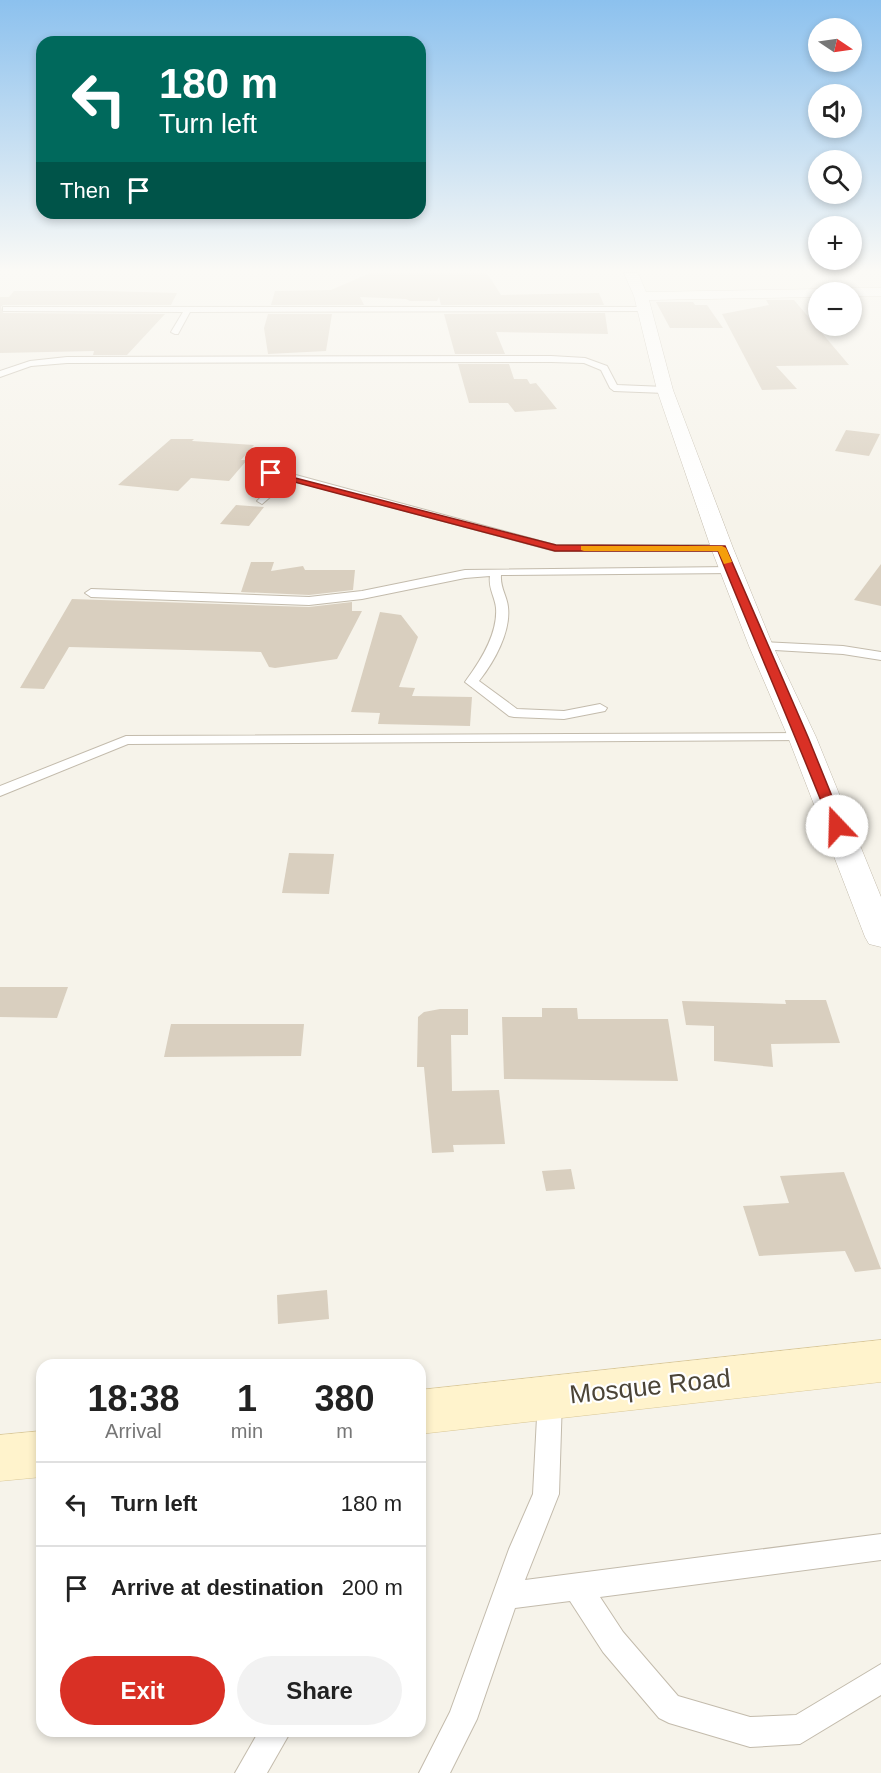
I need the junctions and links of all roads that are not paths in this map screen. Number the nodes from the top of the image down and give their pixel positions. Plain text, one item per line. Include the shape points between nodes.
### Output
1 (656, 356) edge
2 (0, 374) edge
3 (665, 390) junction
4 (254, 470) dead end
5 (288, 476) junction
6 (262, 501) dead end
7 (722, 548) junction
8 (731, 571) junction
9 (496, 572) junction
10 (91, 592) dead end
11 (761, 646) junction
12 (881, 656) edge
13 (600, 708) dead end
14 (802, 737) junction
15 (0, 791) edge
16 (881, 937) edge
17 (881, 1361) edge
18 (550, 1397) junction
19 (426, 1411) edge
20 (36, 1455) edge
21 (0, 1458) edge
22 (881, 1547) edge
23 (578, 1587) junction
24 (505, 1596) junction
25 (881, 1678) edge
26 (272, 1737) edge
27 (249, 1773) edge
28 (434, 1773) edge

1 - 3 street
2 - 3 lane via 30,364 67,360 551,358 585,360 604,368 614,388
3 - 7 street
4 - 5 lane
5 - 6 lane
5 - 7 lane via 555,548
7 - 8 street
8 - 9 lane
8 - 11 street
9 - 10 lane via 309,601
9 - 13 lane via 494,584 503,611 483,669 472,682 514,713 564,715
11 - 12 lane
11 - 14 street
14 - 15 lane via 126,740
14 - 16 street
17 - 18 street, Mosque Road
18 - 19 street, Mosque Road
18 - 24 lane via 546,1494
20 - 21 street
22 - 23 lane
23 - 24 lane
23 - 25 lane via 613,1642 669,1708 750,1732 800,1729
24 - 28 lane via 462,1719
26 - 27 lane

